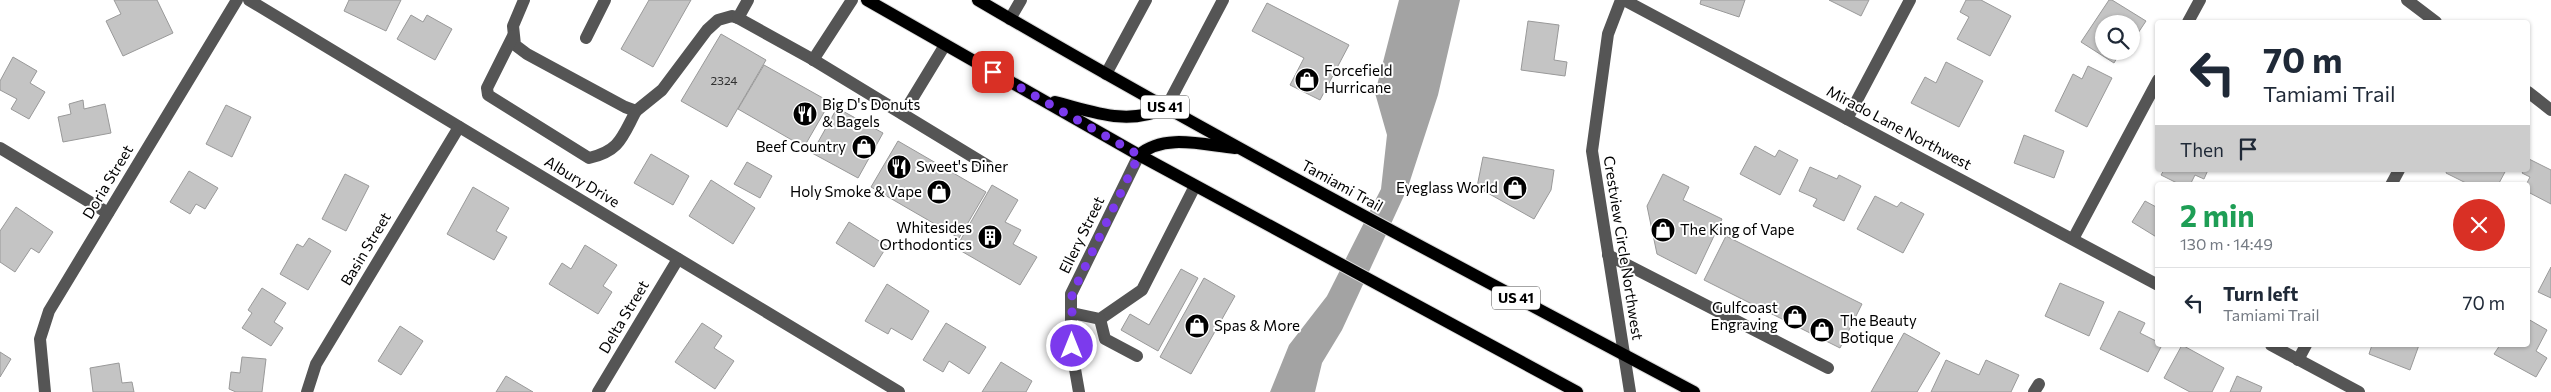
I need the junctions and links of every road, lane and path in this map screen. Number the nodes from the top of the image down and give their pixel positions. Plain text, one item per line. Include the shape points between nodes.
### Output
1 (237, 0) edge
2 (249, 0) edge
3 (524, 0) edge
4 (605, 0) edge
5 (748, 0) edge
6 (852, 0) edge
7 (867, 0) edge
8 (978, 0) edge
9 (1021, 0) edge
10 (1146, 0) edge
11 (1223, 0) edge
12 (1623, 0) edge
13 (1910, 0) edge
14 (2200, 0) edge
15 (2407, 0) edge
16 (738, 18) junction
17 (1010, 19) junction
18 (2189, 20) edge
19 (2433, 20) edge
20 (513, 36) junction
21 (586, 38) dead end
22 (945, 45) junction
23 (813, 60) junction
24 (1106, 74) junction
25 (2155, 86) edge
26 (2530, 94) edge
27 (1040, 99) junction
28 (1166, 108) junction
29 (2551, 110) edge
30 (636, 111) junction
31 (903, 114) junction
32 (1847, 119) junction
33 (459, 127) junction
34 (0, 148) edge
35 (1240, 148) junction
36 (1139, 155) junction
37 (988, 166) dead end
38 (1195, 186) junction
39 (108, 213) junction
40 (2073, 239) junction
41 (1608, 255) junction
42 (678, 258) junction
43 (2155, 282) edge
44 (1072, 313) junction
45 (1100, 320) junction
46 (2275, 347) edge
47 (2305, 347) edge
48 (1623, 354) junction
49 (1137, 356) dead end
50 (2298, 360) junction
51 (1828, 368) dead end
52 (45, 392) edge
53 (307, 392) edge
54 (598, 392) edge
55 (898, 392) edge
56 (1079, 392) edge
57 (1577, 392) edge
58 (1630, 392) edge
59 (1694, 392) edge
60 (2359, 392) edge

1 - 39 street, Doria Street
2 - 33 street, Albury Drive
3 - 20 street via 516,14
4 - 21 street
5 - 16 street
6 - 23 street
7 - 22 main road
8 - 17 main road, Tamiami Trail / US 41
9 - 17 street
10 - 24 street
11 - 28 street
12 - 32 street, Mirado Lane Northwest
12 - 41 street, Crestview Circle Northwest via 1608,34 1592,151
13 - 32 street
14 - 18 street
15 - 19 street
16 - 23 street
16 - 30 street via 732,16 718,20 707,30 662,90
17 - 24 main road, Tamiami Trail / US 41
20 - 30 street via 515,45 527,54
20 - 30 street via 487,88 488,95 589,158 616,147
22 - 27 main road
22 - 31 street
23 - 31 street
24 - 28 main road, Tamiami Trail / US 41
25 - 40 street
26 - 29 street
27 - 28 main road via 1134,118
27 - 36 main road
28 - 35 main road, Tamiami Trail / US 41
31 - 37 street
32 - 40 street, Mirado Lane Northwest
33 - 42 street, Albury Drive
33 - 53 street, Basin Street via 316,364
34 - 39 street
35 - 36 main road via 1176,142 1146,148
35 - 48 main road, Tamiami Trail / US 41
36 - 38 main road
36 - 44 street, Ellery Street via 1072,294
38 - 45 street via 1142,290
38 - 57 main road
39 - 52 street, Doria Street via 49,310 40,339
40 - 43 street, Mirado Lane Northwest
41 - 48 street, Crestview Circle Northwest
41 - 51 street
42 - 54 street, Delta Street
42 - 55 street, Albury Drive
44 - 45 street
44 - 56 street, Ellery Street via 1072,346
45 - 49 street via 1105,339
46 - 50 street
47 - 50 street
48 - 58 street, Crestview Circle Northwest
48 - 59 main road, Tamiami Trail / US 41
50 - 60 street

